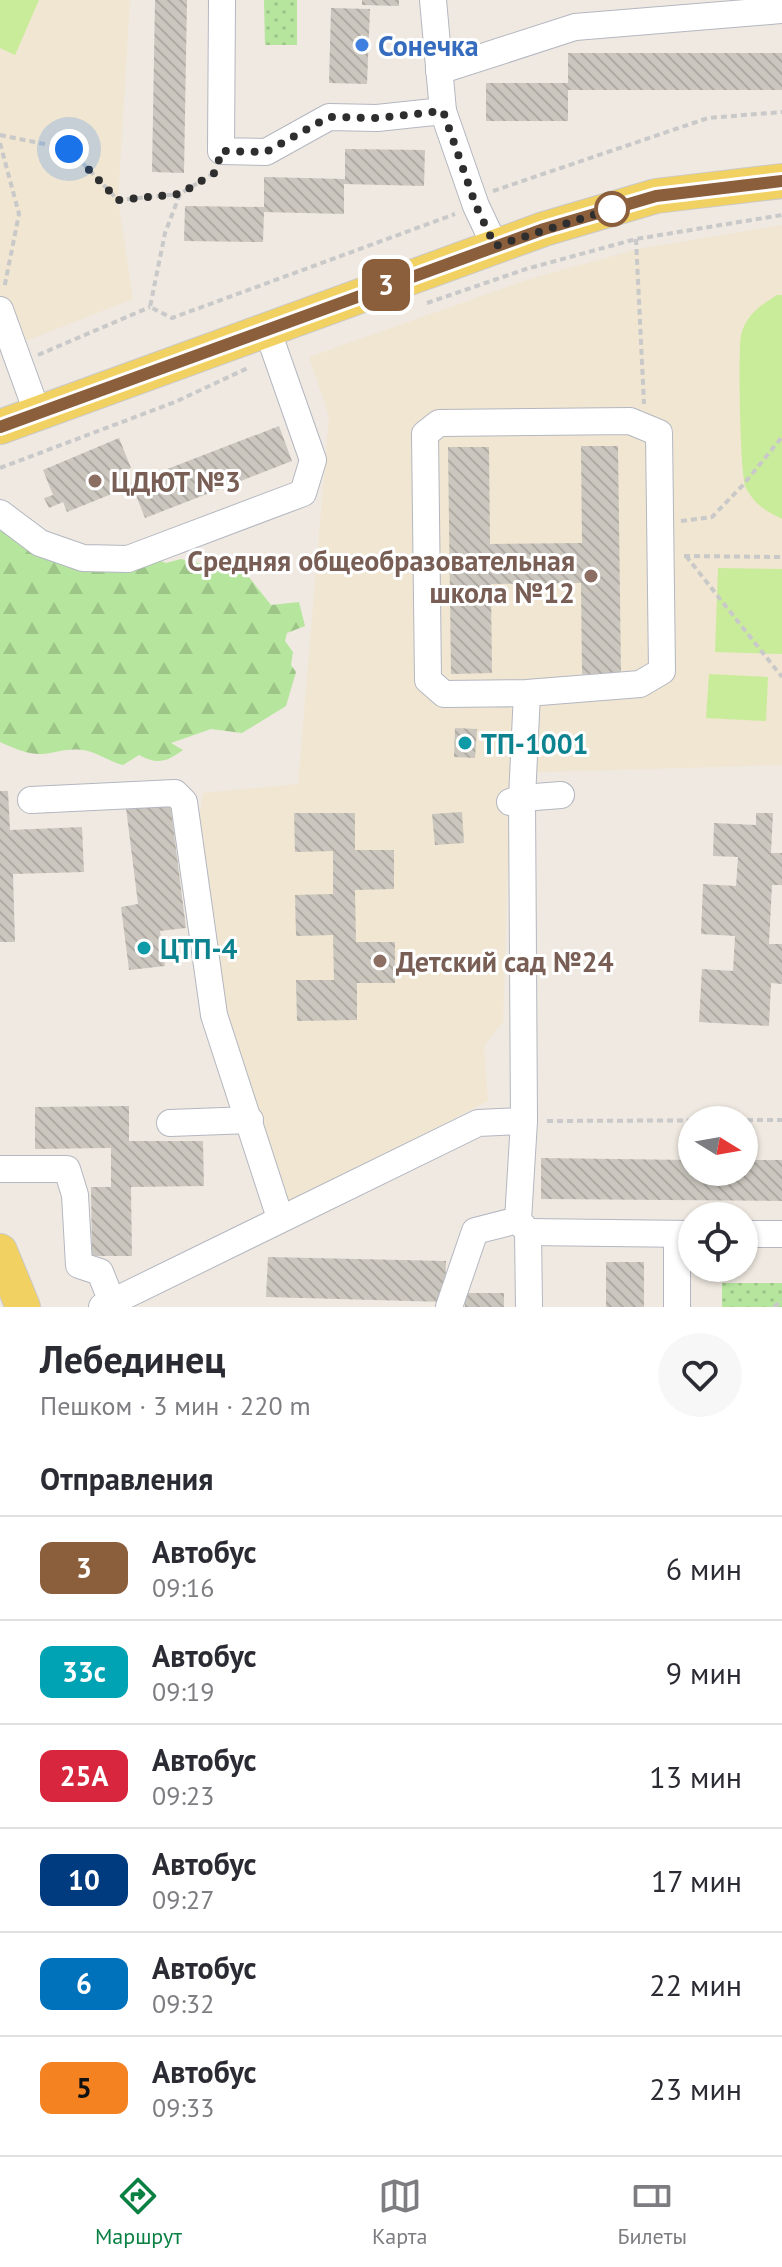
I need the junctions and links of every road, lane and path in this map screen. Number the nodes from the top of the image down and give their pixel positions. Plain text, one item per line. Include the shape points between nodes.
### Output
1 (222, 0) edge
2 (433, 0) edge
3 (755, 5) edge
4 (782, 10) edge
5 (439, 71) junction
6 (443, 111) junction
7 (782, 112) edge
8 (0, 135) edge
9 (0, 143) edge
10 (221, 151) junction
11 (782, 181) edge
12 (180, 194) junction
13 (476, 206) junction
14 (782, 215) edge
15 (636, 239) junction
16 (495, 246) junction
17 (423, 304) dead end
18 (150, 307) junction
19 (0, 310) edge
20 (271, 342) junction
21 (21, 363) junction
22 (37, 412) junction
23 (645, 425) junction
24 (0, 427) edge
25 (782, 437) edge
26 (0, 468) edge
27 (0, 513) edge
28 (660, 523) junction
29 (673, 556) junction
30 (782, 557) edge
31 (782, 677) edge
32 (527, 693) junction
33 (561, 795) dead end
34 (31, 800) dead end
35 (516, 800) junction
36 (250, 1120) junction
37 (782, 1120) edge
38 (524, 1121) junction
39 (170, 1123) dead end
40 (0, 1169) edge
41 (280, 1218) junction
42 (523, 1226) junction
43 (678, 1234) edge
44 (758, 1234) edge
45 (782, 1234) edge
46 (0, 1251) edge
47 (680, 1282) edge
48 (782, 1300) edge
49 (107, 1304) edge
50 (23, 1307) edge
51 (449, 1307) edge
52 (529, 1307) edge
53 (677, 1307) edge
54 (774, 1307) edge

1 - 10 lane
2 - 5 lane
3 - 4 lane
3 - 5 lane via 575,27
5 - 6 lane
6 - 10 lane via 329,117 266,152
6 - 13 lane
7 - 13 path via 708,118 495,190
8 - 12 path via 69,149 118,200
9 - 19 path via 19,214
10 - 12 path via 216,172
11 - 16 main road via 656,196
12 - 18 path via 165,233
13 - 16 lane
13 - 18 path via 172,318
14 - 15 path
15 - 17 path
15 - 23 path
16 - 20 main road
18 - 21 path
19 - 21 lane
20 - 22 main road
20 - 26 path via 175,402
20 - 27 lane via 313,460 303,493 128,559 83,558 40,543
21 - 22 lane
22 - 24 main road
23 - 28 lane via 659,433
23 - 32 lane via 439,423 425,434 428,680 444,694
25 - 28 path via 712,517
28 - 29 lane
29 - 30 path
29 - 31 path
29 - 32 lane via 662,671 640,684
32 - 35 lane
33 - 35 lane
34 - 36 lane via 175,793 184,802 214,1015
35 - 38 lane
36 - 39 lane
36 - 41 lane
37 - 38 path
38 - 41 lane via 478,1123 436,1136
38 - 42 lane
40 - 49 lane via 67,1169 75,1195 79,1265 100,1272
41 - 49 lane
42 - 43 lane
42 - 51 lane via 475,1231
42 - 52 lane
44 - 45 lane
46 - 50 main road
47 - 53 lane
48 - 54 path

